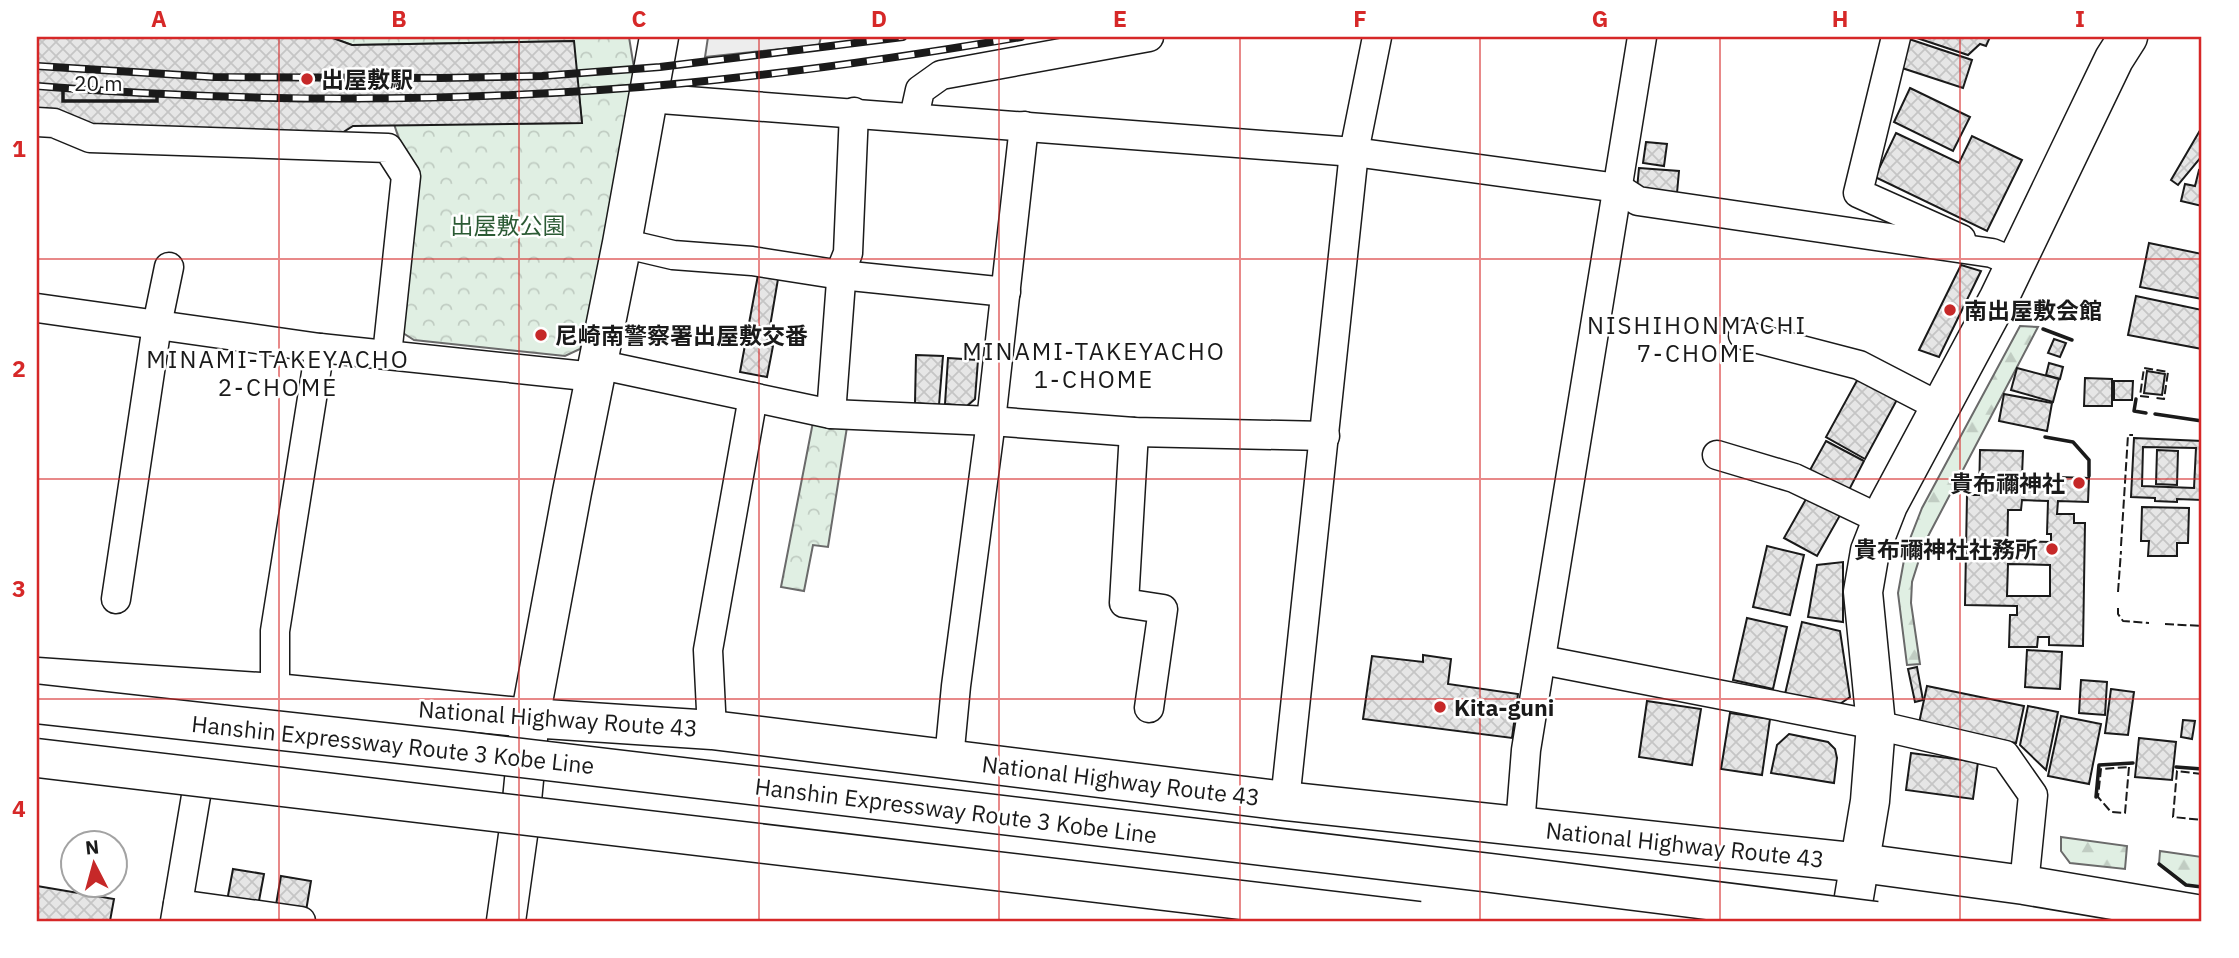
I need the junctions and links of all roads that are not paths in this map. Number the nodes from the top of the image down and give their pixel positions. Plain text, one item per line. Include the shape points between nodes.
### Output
1 (659, 37) edge
2 (1149, 37) edge
3 (1377, 37) edge
4 (1642, 37) edge
5 (1896, 37) edge
6 (2128, 37) edge
7 (648, 99) junction
8 (854, 113) junction
9 (914, 117) junction
10 (37, 122) edge
11 (1024, 126) junction
12 (1354, 152) junction
13 (1618, 188) junction
14 (622, 243) junction
15 (2004, 258) junction
16 (169, 267) dead end
17 (841, 275) junction
18 (1006, 292) junction
19 (37, 308) edge
20 (157, 325) junction
21 (1743, 335) dead end
22 (320, 348) junction
23 (387, 355) junction
24 (596, 370) junction
25 (753, 397) junction
26 (1940, 407) junction
27 (831, 414) junction
28 (991, 421) junction
29 (1134, 432) junction
30 (1325, 436) junction
31 (1717, 455) dead end
32 (1882, 520) junction
33 (116, 600) dead end
34 (1542, 660) junction
35 (37, 677) edge
36 (275, 693) junction
37 (37, 704) edge
38 (1149, 708) dead end
39 (530, 718) junction
40 (1876, 725) junction
41 (712, 730) junction
42 (949, 759) junction
43 (37, 760) edge
44 (198, 784) junction
45 (1284, 801) junction
46 (520, 821) junction
47 (1520, 826) junction
48 (1861, 863) junction
49 (2024, 885) junction
50 (177, 912) edge
51 (2202, 915) edge
52 (301, 921) edge
53 (506, 921) edge
54 (1365, 921) edge
55 (1419, 921) edge
56 (1850, 921) edge
57 (1876, 921) edge

1 - 7 main road
2 - 9 street via 941,75 920,90
3 - 12 street
4 - 13 street
5 - 15 street via 1858,193
6 - 15 main road
7 - 8 street
7 - 14 main road
8 - 9 street
8 - 17 street via 848,253
9 - 11 street
10 - 23 street via 54,123 90,138 388,148 407,176
11 - 12 street
11 - 18 street
12 - 13 street
12 - 30 street
13 - 15 street via 1638,201
13 - 34 street
14 - 17 street via 673,255
14 - 24 main road
15 - 26 main road
16 - 20 street
17 - 18 street
17 - 27 street
18 - 28 street
19 - 20 street
20 - 22 street
20 - 33 street
21 - 26 street via 1859,365
22 - 23 street
22 - 36 street via 275,631
23 - 24 street
24 - 25 street
24 - 39 main road
25 - 27 street
25 - 41 street via 708,650
26 - 32 main road
27 - 28 street
28 - 29 street
28 - 42 street
29 - 30 street
29 - 38 street via 1124,603 1163,609
30 - 45 street
31 - 32 street via 1794,478
32 - 40 main road via 1870,551 1863,592
34 - 40 street
34 - 47 street via 1526,751
35 - 36 main road, National Highway Route 43
36 - 39 main road, National Highway Route 43
37 - 57 main road, Hanshin Expressway Route 3 Kobe Line, bridge
39 - 41 main road, National Highway Route 43
39 - 46 main road
40 - 48 main road
40 - 49 street via 2005,755 2033,795
41 - 42 main road, National Highway Route 43
42 - 45 main road, National Highway Route 43
43 - 44 main road
43 - 55 main road, bridge
44 - 46 main road
44 - 50 street
45 - 47 main road, National Highway Route 43
46 - 53 main road
46 - 54 main road
47 - 48 main road, National Highway Route 43
48 - 49 main road, National Highway Route 43
48 - 56 main road
49 - 51 main road, National Highway Route 43
50 - 52 street

